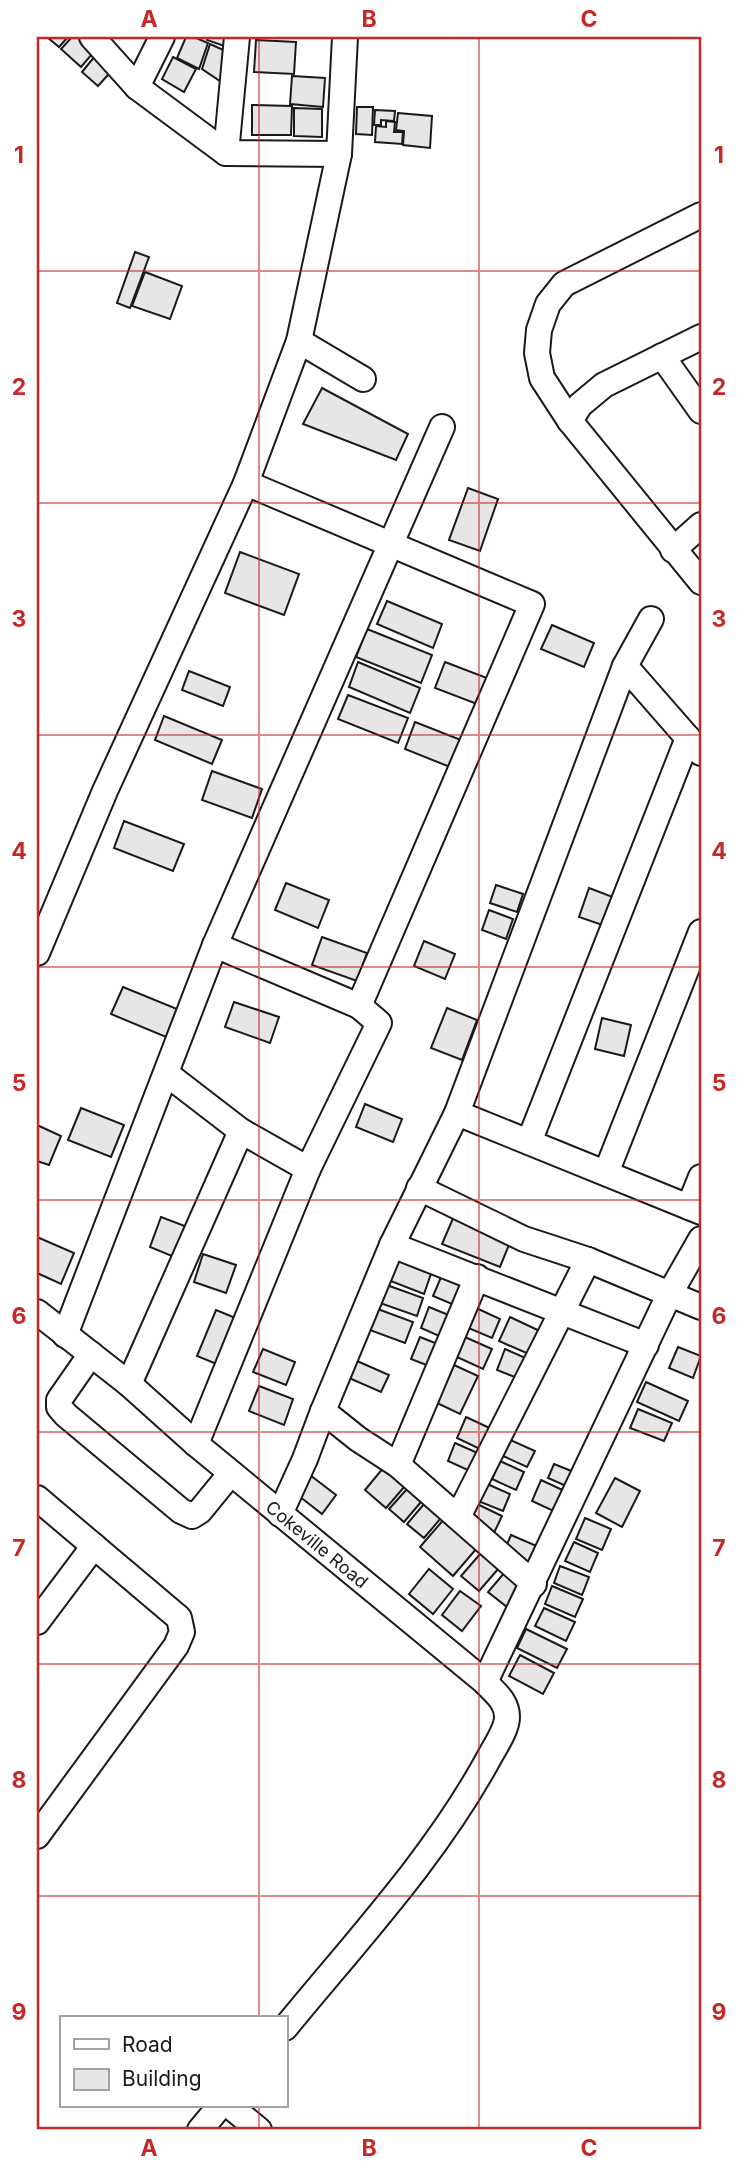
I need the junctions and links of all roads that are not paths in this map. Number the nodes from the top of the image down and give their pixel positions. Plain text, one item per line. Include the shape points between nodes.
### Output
1 (92, 37) edge
2 (162, 37) edge
3 (237, 37) edge
4 (345, 37) edge
5 (136, 87) junction
6 (226, 153) junction
7 (339, 154) junction
8 (701, 215) edge
9 (701, 337) edge
10 (299, 341) junction
11 (662, 356) junction
12 (363, 379) dead end
13 (701, 411) edge
14 (570, 421) junction
15 (442, 428) dead end
16 (246, 483) junction
17 (701, 524) edge
18 (392, 543) junction
19 (673, 550) junction
20 (701, 582) edge
21 (651, 619) dead end
22 (625, 666) junction
23 (695, 745) edge
24 (701, 932) edge
25 (215, 945) junction
26 (37, 953) edge
27 (359, 1006) junction
28 (167, 1074) junction
29 (457, 1112) junction
30 (241, 1131) junction
31 (529, 1142) junction
32 (308, 1169) junction
33 (606, 1173) junction
34 (701, 1177) edge
35 (419, 1188) junction
36 (695, 1210) edge
37 (701, 1239) edge
38 (391, 1245) junction
39 (588, 1260) junction
40 (477, 1277) junction
41 (669, 1295) junction
42 (701, 1307) edge
43 (562, 1311) junction
44 (37, 1312) edge
45 (65, 1335) junction
46 (646, 1345) junction
47 (91, 1354) junction
48 (129, 1384) junction
49 (323, 1411) junction
50 (196, 1444) junction
51 (398, 1465) junction
52 (231, 1473) junction
53 (37, 1498) edge
54 (280, 1514) junction
55 (458, 1517) junction
56 (94, 1546) junction
57 (534, 1584) junction
58 (37, 1622) edge
59 (485, 1682) junction
60 (37, 1836) edge
61 (287, 2026) edge
62 (218, 2108) edge
63 (232, 2108) edge
64 (200, 2130) edge
65 (259, 2130) edge

1 - 5 street
2 - 5 street
3 - 6 street
4 - 7 street
5 - 6 street
6 - 7 street
7 - 10 street
8 - 14 street via 564,284 548,304 537,353 542,378
9 - 11 street
10 - 12 street
10 - 16 street
11 - 13 street
11 - 14 street via 590,395
14 - 19 street
15 - 18 street
16 - 18 street
16 - 26 street via 105,791
17 - 19 street
18 - 25 street
18 - 27 street via 532,604
19 - 20 street
21 - 22 street
22 - 23 street
22 - 29 street
23 - 31 street
24 - 33 street
25 - 27 street
25 - 28 street
27 - 32 street via 379,1023
28 - 30 street
28 - 45 street
29 - 31 street
29 - 35 street
30 - 32 street
30 - 48 street
31 - 33 street
32 - 50 street
33 - 36 street
34 - 36 street
35 - 38 street
35 - 39 street via 524,1239
37 - 41 street
38 - 40 street
38 - 49 street
39 - 41 street
39 - 43 street
40 - 43 street
40 - 51 street
41 - 42 street
41 - 46 street
43 - 46 street
43 - 55 street
44 - 45 street, Cokeville Road
45 - 47 street, Cokeville Road
46 - 57 street
47 - 48 street, Cokeville Road
47 - 52 street via 59,1400 66,1415 192,1516
48 - 50 street, Cokeville Road
49 - 51 street
49 - 54 street
50 - 52 street, Cokeville Road
51 - 55 street
52 - 54 street, Cokeville Road
53 - 56 street
54 - 59 street, Cokeville Road
55 - 57 street
56 - 58 street
56 - 60 street via 179,1618 182,1632
57 - 59 street
59 - 61 street, Cokeville Road via 505,1704 508,1720 481,1773 436,1844
62 - 64 street
63 - 65 street

